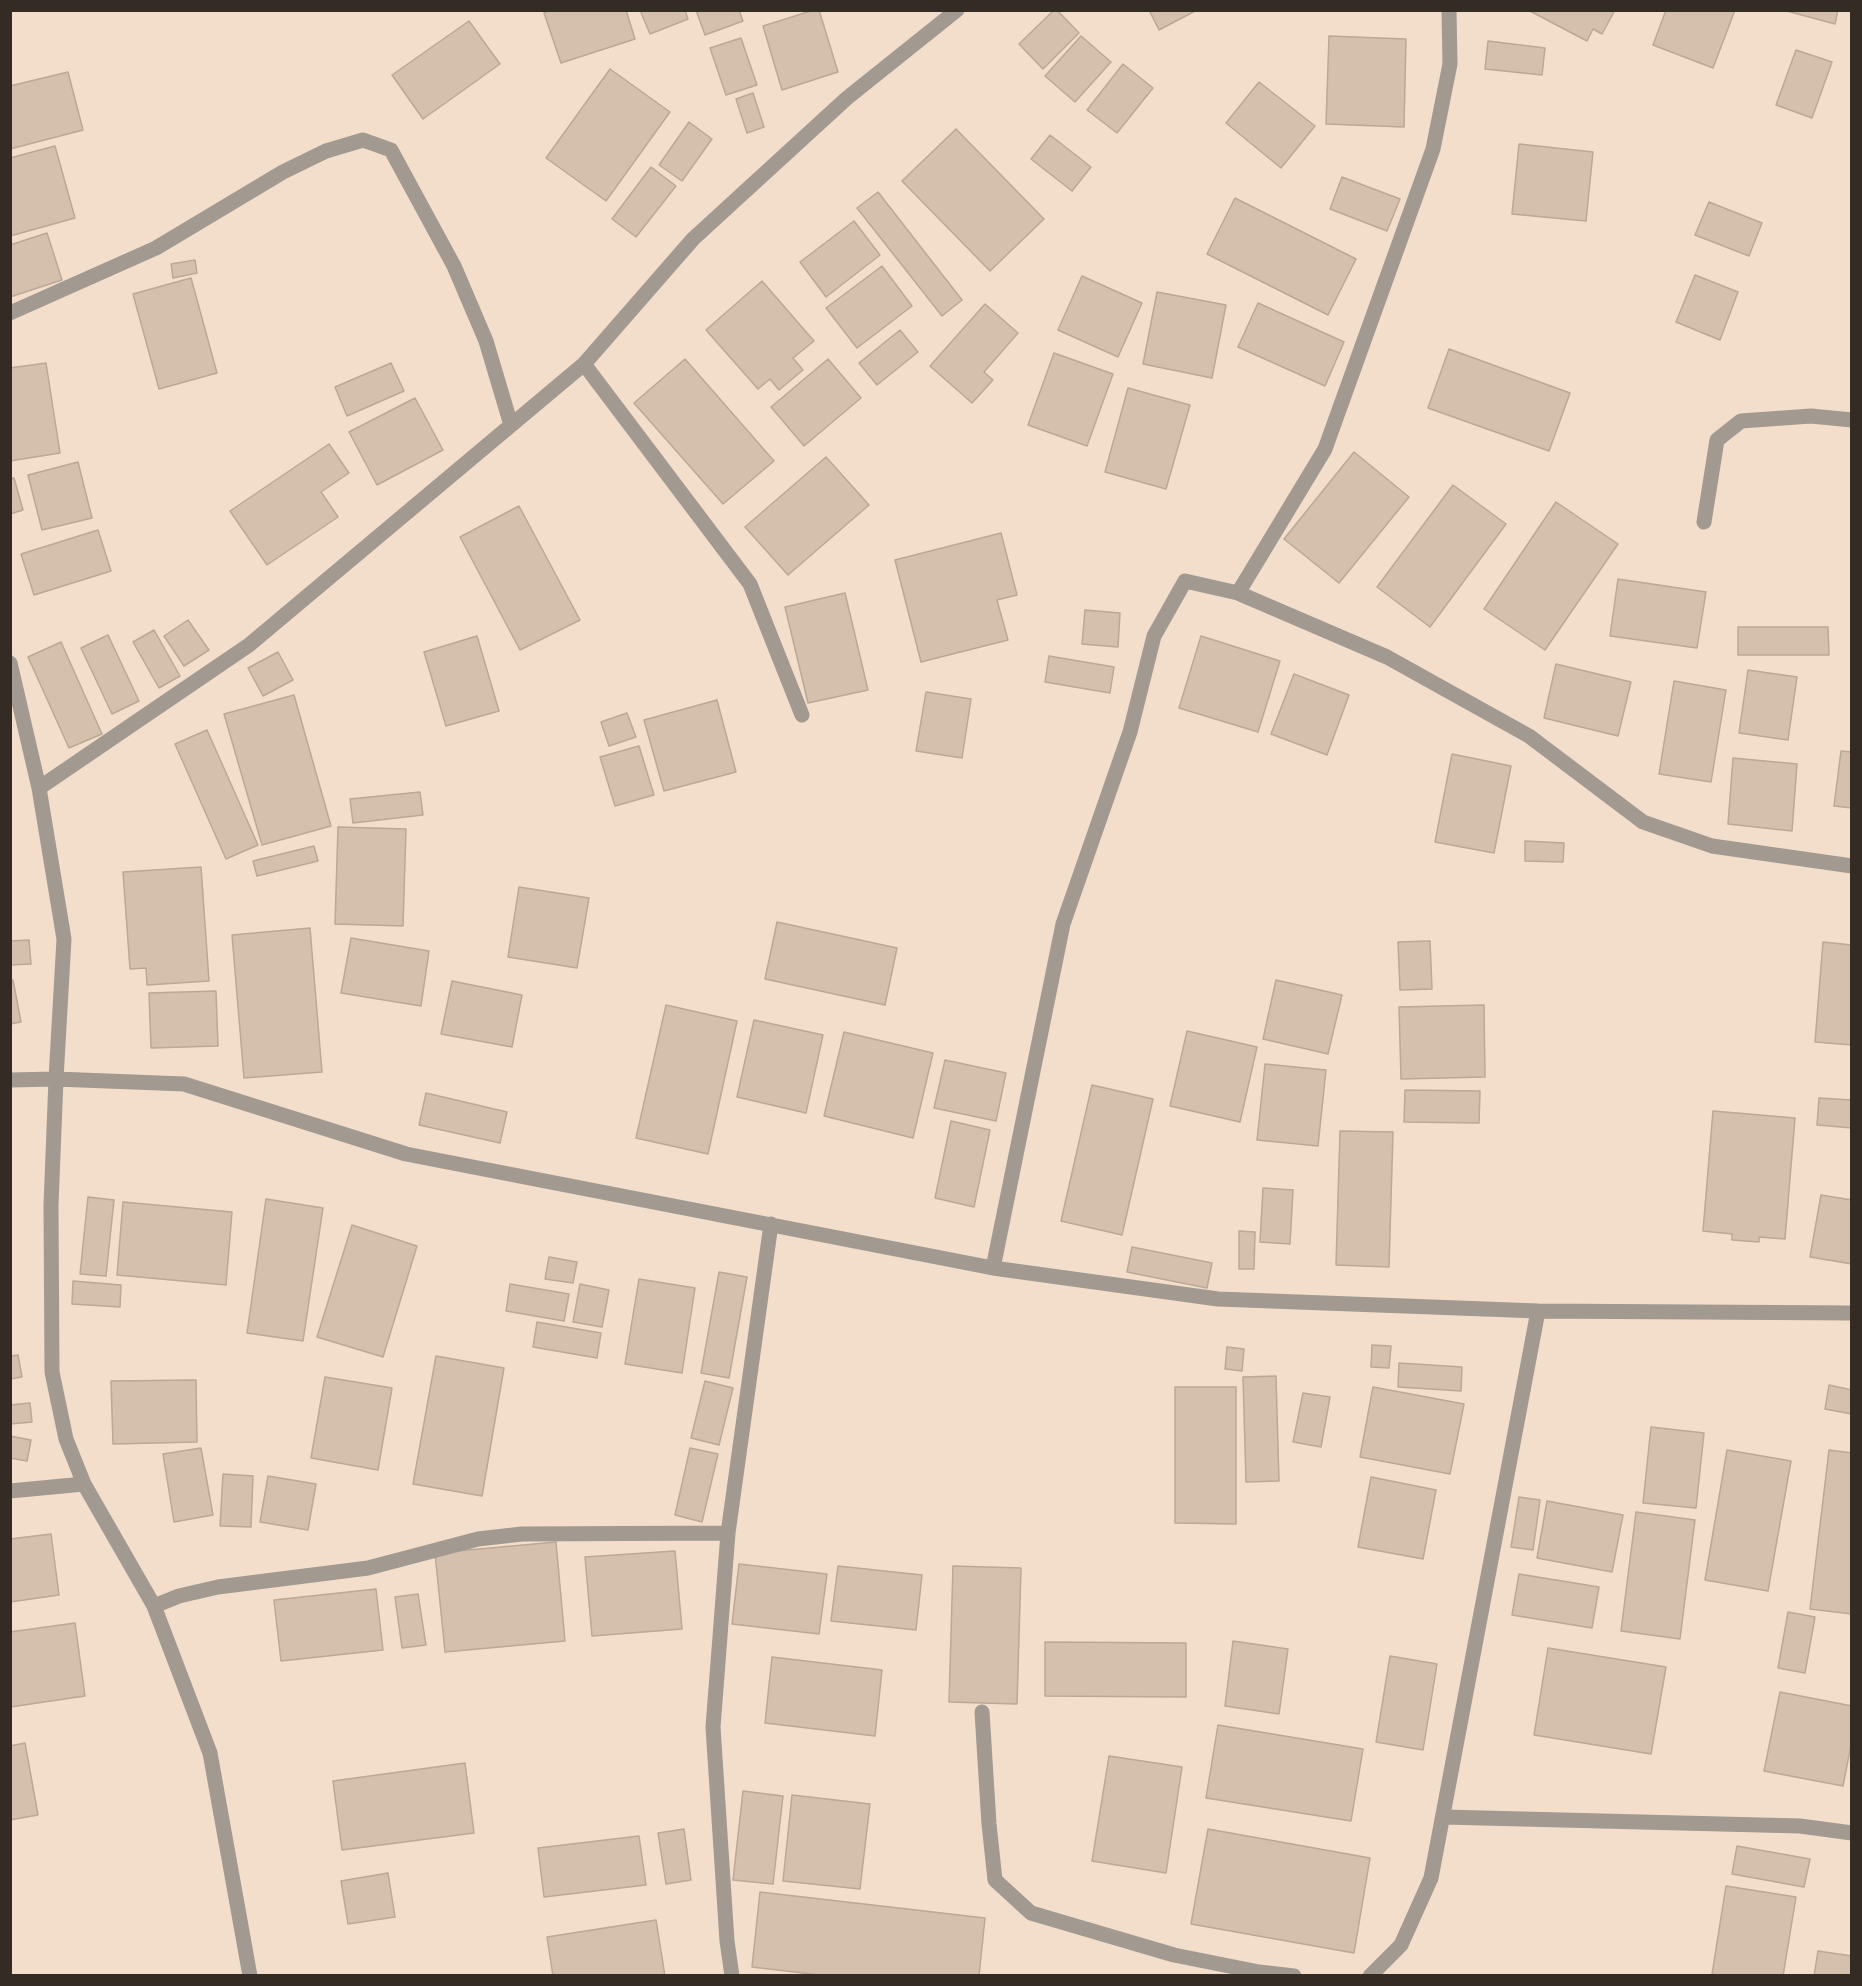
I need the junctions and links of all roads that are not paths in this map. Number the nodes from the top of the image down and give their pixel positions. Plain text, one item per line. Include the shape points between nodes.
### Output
1 (957, 10) edge
2 (1449, 10) edge
3 (10, 313) edge
4 (584, 364) junction
5 (1851, 420) edge
6 (511, 425) junction
7 (1704, 522) dead end
8 (1238, 593) junction
9 (10, 663) edge
10 (802, 715) dead end
11 (39, 788) junction
12 (1851, 866) edge
13 (56, 1079) junction
14 (10, 1080) edge
15 (771, 1224) junction
16 (993, 1268) junction
17 (1538, 1311) junction
18 (1851, 1313) edge
19 (84, 1484) junction
20 (10, 1491) edge
21 (728, 1533) junction
22 (154, 1606) junction
23 (982, 1712) dead end
24 (1443, 1817) junction
25 (1851, 1833) edge
26 (1258, 1974) edge
27 (250, 1976) edge
28 (732, 1976) edge
29 (1294, 1976) edge
30 (1370, 1976) edge

1 - 4 street via 847,98 693,239
2 - 8 street via 1450,64 1433,149 1325,449
3 - 6 street via 156,248 283,172 326,151 363,140 391,150 454,266 486,341
4 - 6 street
4 - 10 street via 750,584
5 - 7 street via 1811,416 1741,421 1717,440
6 - 11 street via 249,645
8 - 12 street via 1387,657 1529,736 1643,822 1712,846
8 - 16 street via 1185,581 1154,636 1130,732 1063,924
9 - 11 street
11 - 13 street via 64,939
13 - 14 street
13 - 15 street via 184,1084 406,1154
13 - 19 street via 51,1205 52,1372 66,1440
15 - 16 street
15 - 21 street
16 - 17 street via 1218,1299
17 - 18 street
17 - 24 street
19 - 20 street
19 - 22 street
21 - 22 street via 522,1534 478,1539 368,1568 218,1587
21 - 28 street via 713,1727
22 - 27 street via 210,1753
23 - 26 street via 995,1880 1031,1912 1174,1955
24 - 25 street via 1800,1826
24 - 30 street via 1431,1878 1401,1945
26 - 29 street

